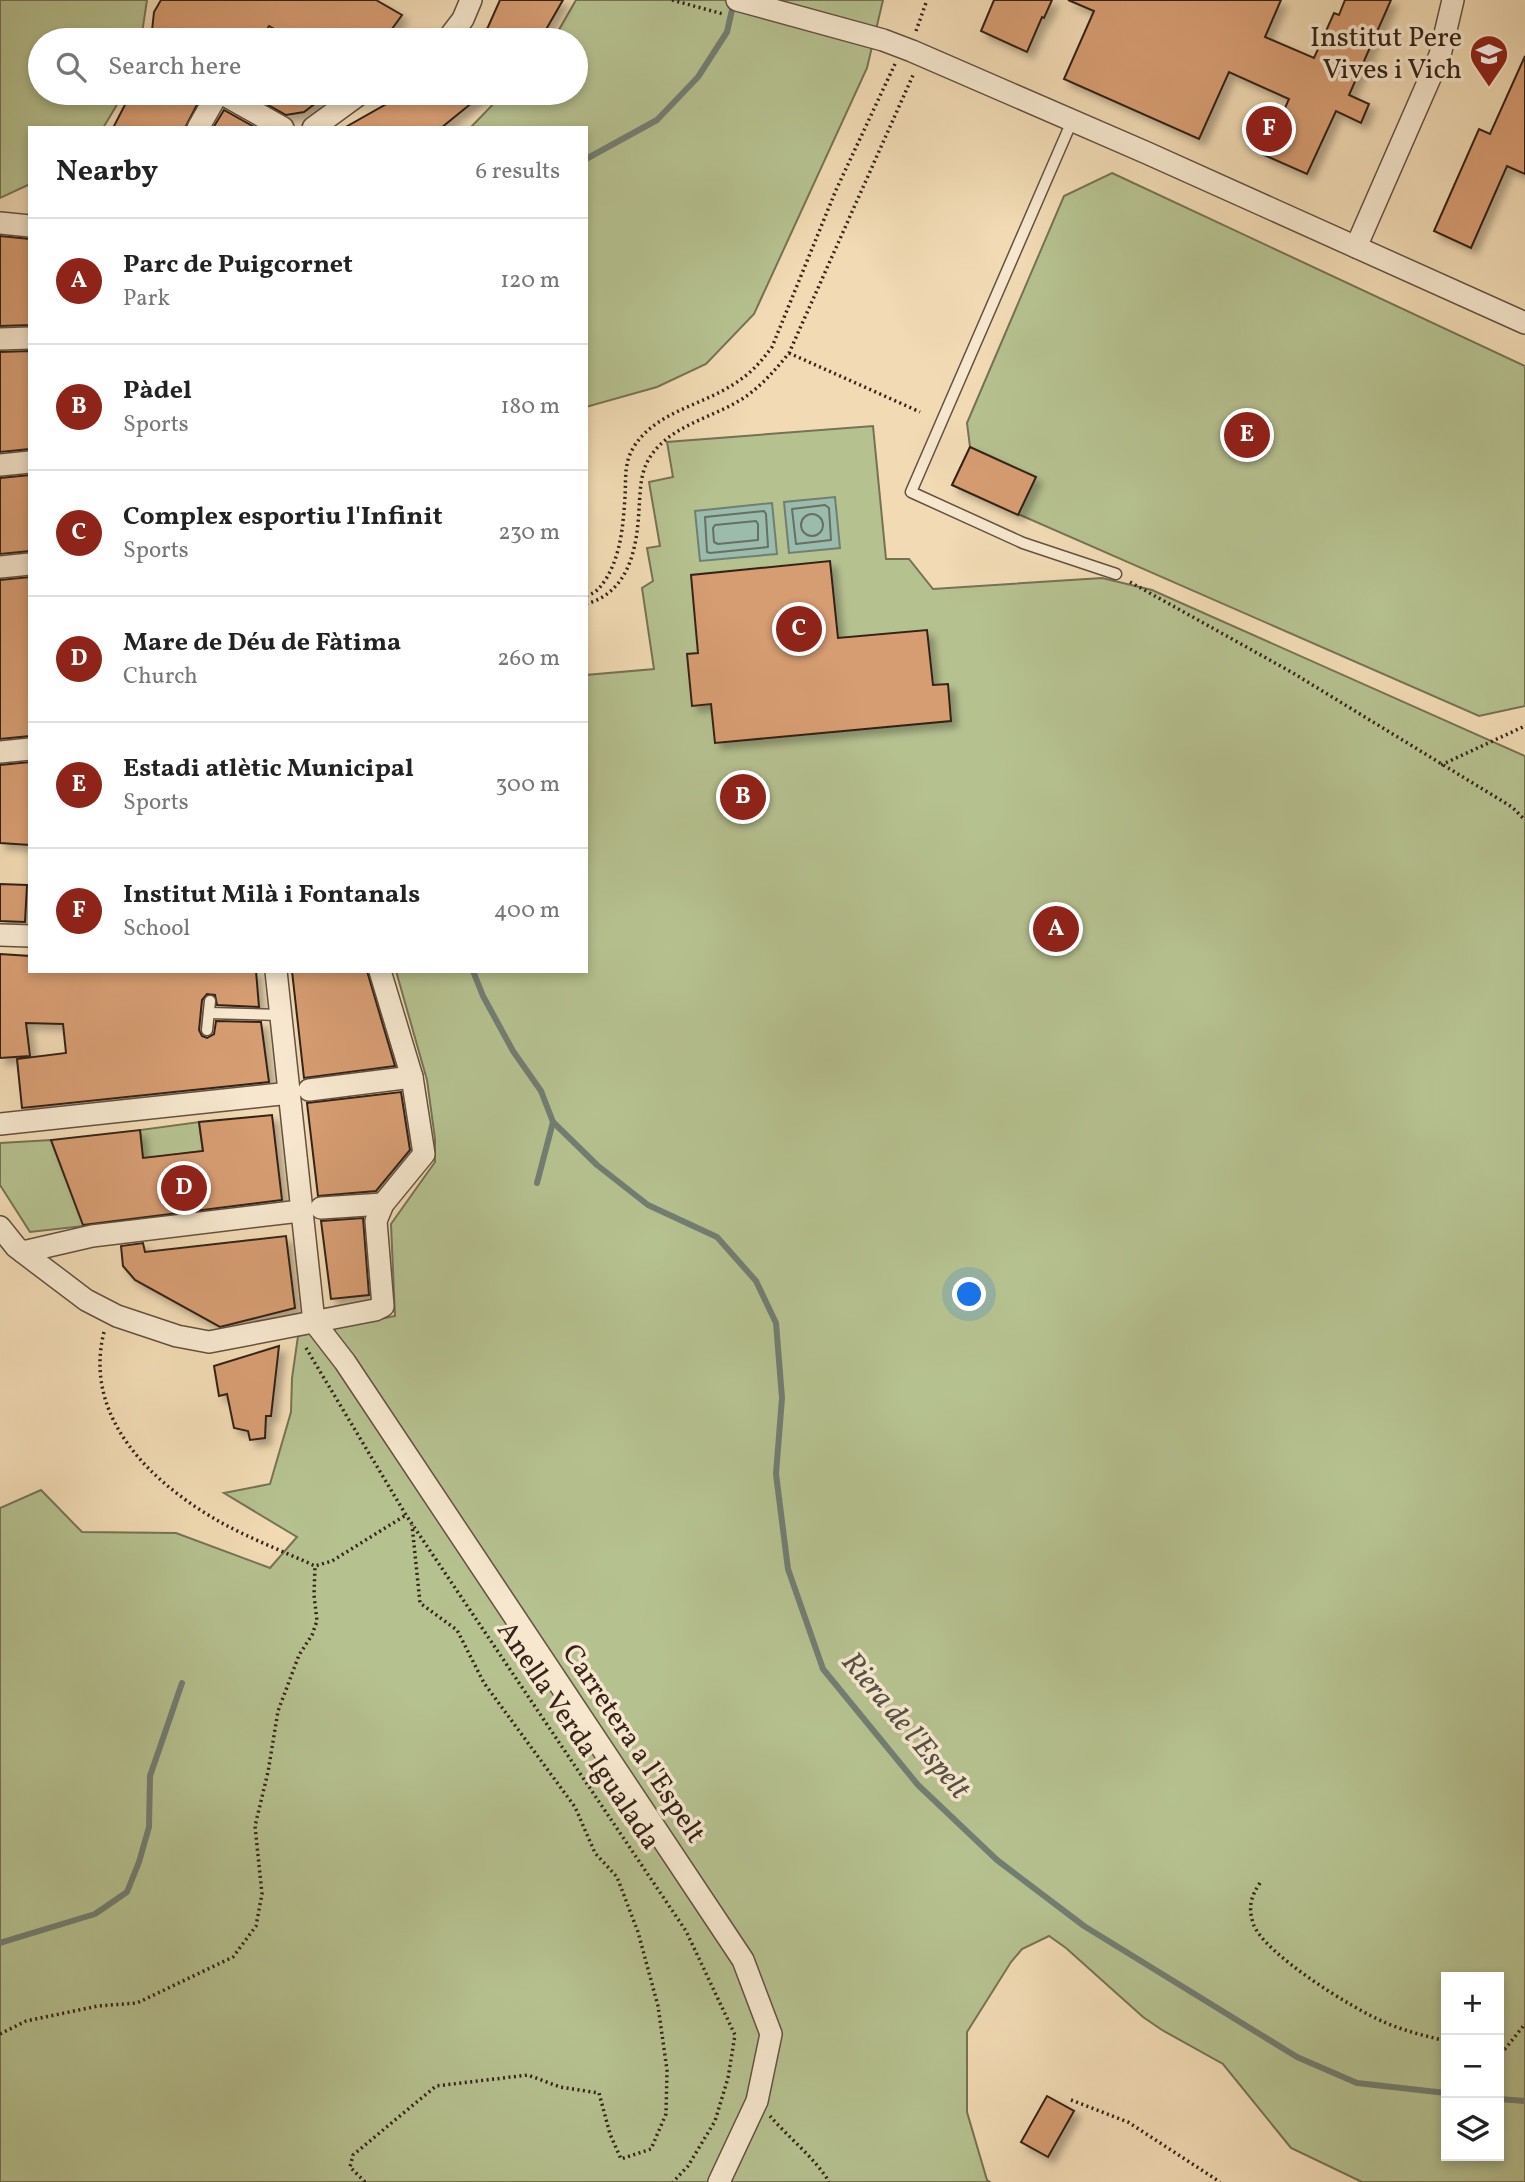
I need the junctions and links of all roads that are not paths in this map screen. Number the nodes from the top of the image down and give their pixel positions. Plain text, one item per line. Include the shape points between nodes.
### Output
1 (471, 0) edge
2 (737, 0) edge
3 (1453, 0) edge
4 (456, 28) edge
5 (212, 105) edge
6 (241, 105) edge
7 (343, 105) edge
8 (1072, 121) junction
9 (199, 126) edge
10 (279, 126) edge
11 (315, 126) edge
12 (0, 223) edge
13 (28, 226) edge
14 (1356, 247) junction
15 (1525, 323) edge
16 (28, 338) edge
17 (0, 339) edge
18 (28, 462) edge
19 (0, 466) edge
20 (28, 564) edge
21 (0, 567) edge
22 (1116, 574) road end
23 (28, 749) edge
24 (0, 752) edge
25 (0, 935) edge
26 (28, 936) edge
27 (275, 973) edge
28 (381, 973) edge
29 (210, 1001) dead end
30 (209, 1013) junction
31 (280, 1015) junction
32 (207, 1030) dead end
33 (412, 1077) junction
34 (300, 1091) junction
35 (0, 1124) edge
36 (383, 1204) junction
37 (311, 1210) junction
38 (0, 1227) edge
39 (23, 1252) junction
40 (314, 1322) junction
41 (719, 2182) edge

1 - 4 street
2 - 8 street via 883,40 907,62
3 - 14 street via 1440,55
5 - 9 street
6 - 10 street
7 - 11 street
8 - 14 street
8 - 22 lane via 911,492 1023,543
12 - 13 street
14 - 15 street
16 - 17 street
18 - 19 street
20 - 21 street
23 - 24 street
25 - 26 street
27 - 31 street
28 - 33 street
29 - 30 lane
30 - 31 lane
30 - 32 lane
31 - 34 street
33 - 34 street
33 - 36 street via 424,1154
34 - 35 street
34 - 37 street
36 - 37 street
36 - 40 street via 376,1221 383,1306
37 - 39 street via 92,1236
37 - 40 street
38 - 39 street
39 - 40 street via 86,1300 177,1336 209,1342
40 - 41 street, Carretera a l'Espelt via 743,1960 771,2034 757,2101

